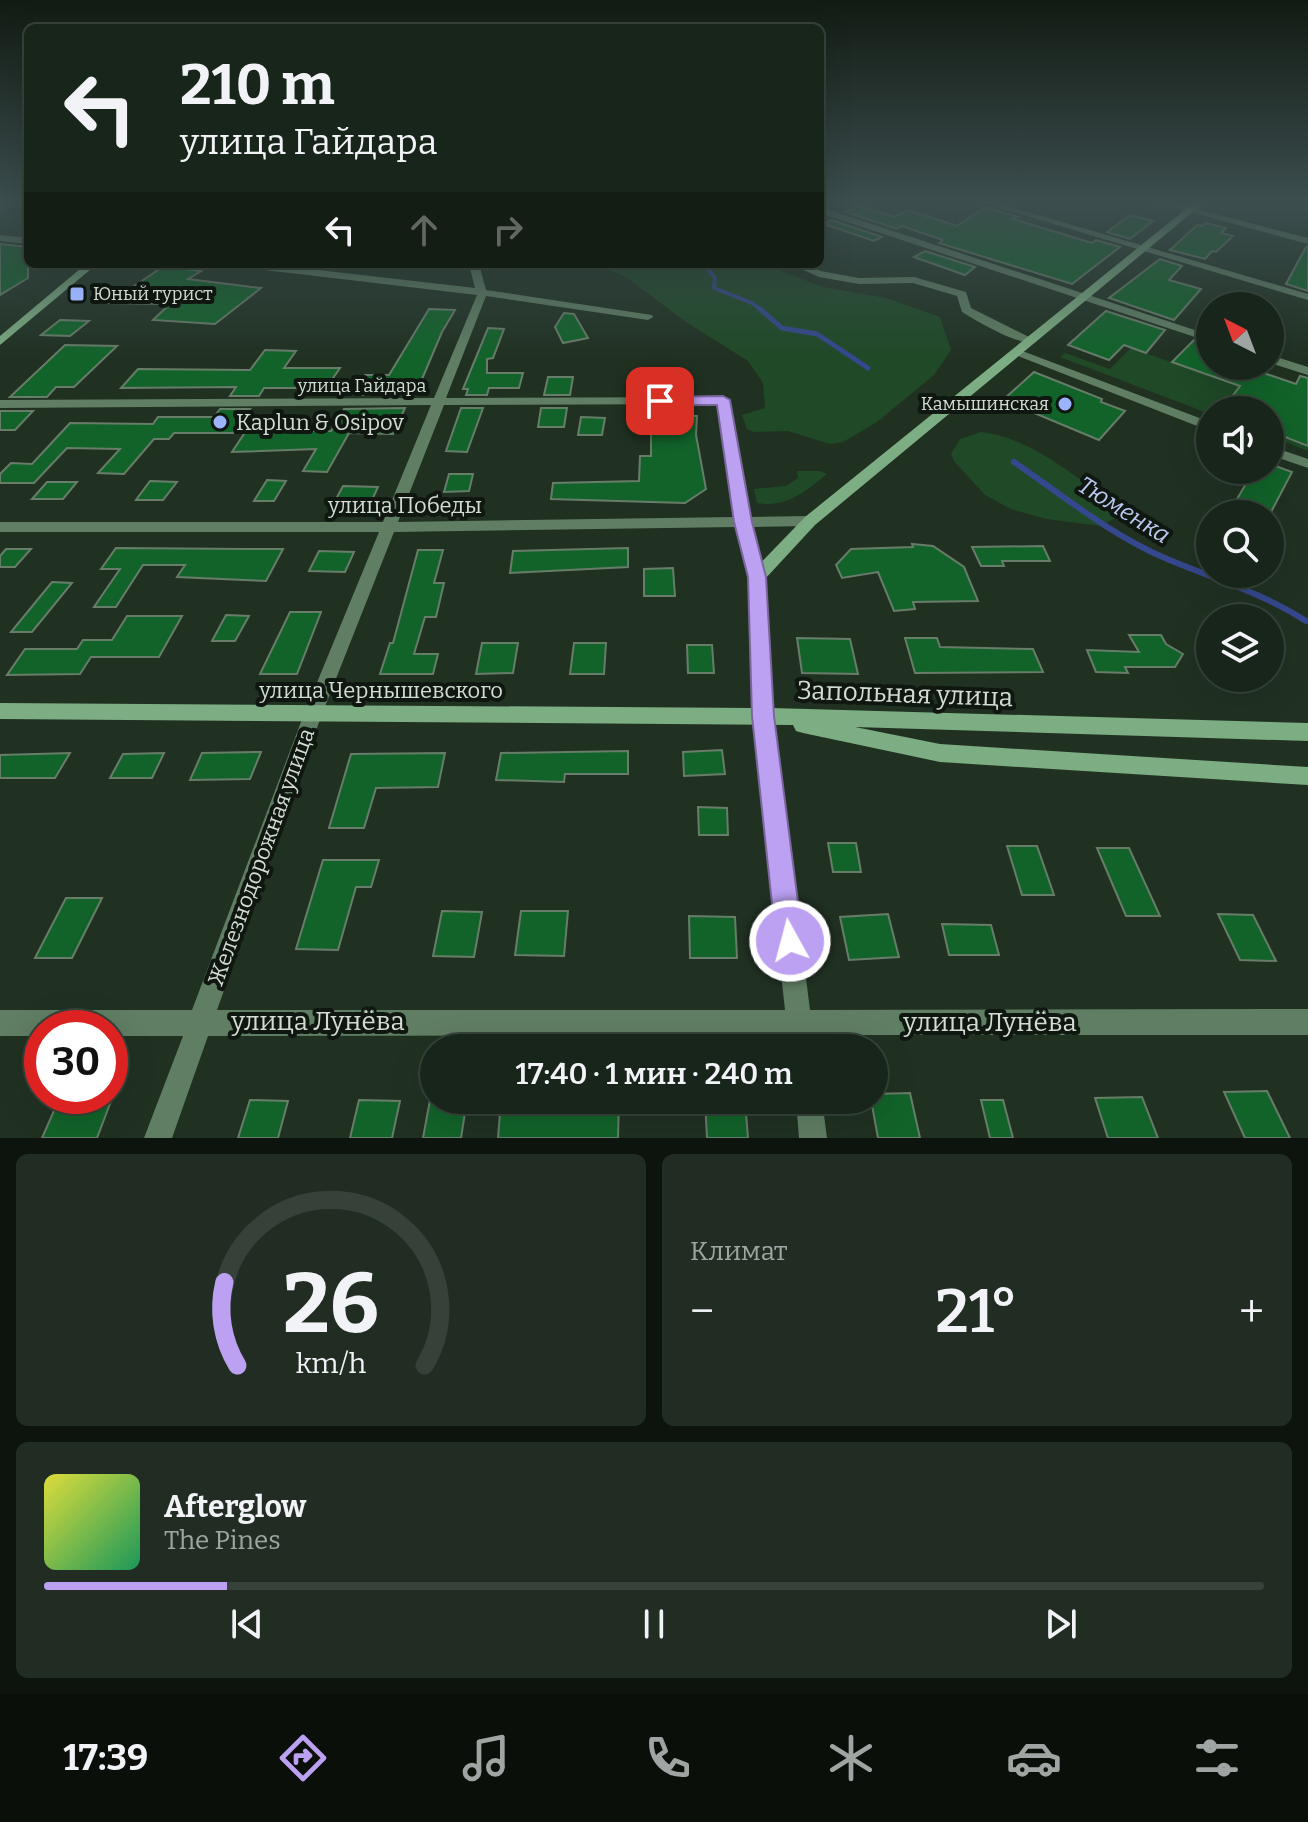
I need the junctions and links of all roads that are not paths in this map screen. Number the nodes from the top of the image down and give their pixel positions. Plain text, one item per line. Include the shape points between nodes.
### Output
1 (951, 253) edge
2 (1139, 253) edge
3 (1154, 253) edge
4 (87, 268) edge
5 (271, 268) edge
6 (475, 268) edge
7 (805, 268) edge
8 (482, 294) junction
9 (1084, 297) junction
10 (1308, 297) edge
11 (648, 317) dead end
12 (1196, 334) edge
13 (1031, 341) junction
14 (0, 342) edge
15 (1017, 352) junction
16 (1284, 363) edge
17 (1308, 371) edge
18 (0, 404) edge
19 (437, 404) junction
20 (1196, 422) edge
21 (1284, 455) edge
22 (1308, 464) edge
23 (810, 521) junction
24 (743, 522) junction
25 (0, 527) edge
26 (390, 527) junction
27 (757, 577) junction
28 (0, 711) edge
29 (313, 714) junction
30 (763, 716) junction
31 (1308, 732) edge
32 (1308, 776) edge
33 (200, 1021) junction
34 (799, 1022) junction
35 (1308, 1022) edge
36 (0, 1023) edge
37 (800, 1034) edge
38 (810, 1114) edge
39 (158, 1138) edge
40 (813, 1138) edge

1 - 9 street
2 - 9 street
3 - 10 street
4 - 14 street
5 - 8 street
6 - 8 street
7 - 13 street via 859,281 938,285 962,294 966,310
8 - 11 street
8 - 19 street, Железнодорожная улица
9 - 12 street
9 - 13 street
13 - 15 street
15 - 20 street
15 - 23 street
16 - 17 street
18 - 19 street, улица Гайдара
19 - 24 street, улица Гайдара via 723,400
19 - 26 street, Железнодорожная улица
21 - 22 street
23 - 24 street, улица Победы
23 - 27 street
24 - 26 street, улица Победы
24 - 27 street
25 - 26 street, улица Победы
26 - 29 street, Железнодорожная улица
27 - 30 street
28 - 29 street, улица Чернышевского
29 - 30 street, улица Чернышевского
29 - 33 street, Железнодорожная улица
30 - 31 street, Запольная улица
30 - 32 street, Запольная улица via 940,753
30 - 34 street
33 - 34 street, улица Лунёва
33 - 36 street, улица Лунёва
33 - 39 street, Железнодорожная улица
34 - 35 street, улица Лунёва
34 - 37 street
38 - 40 street

